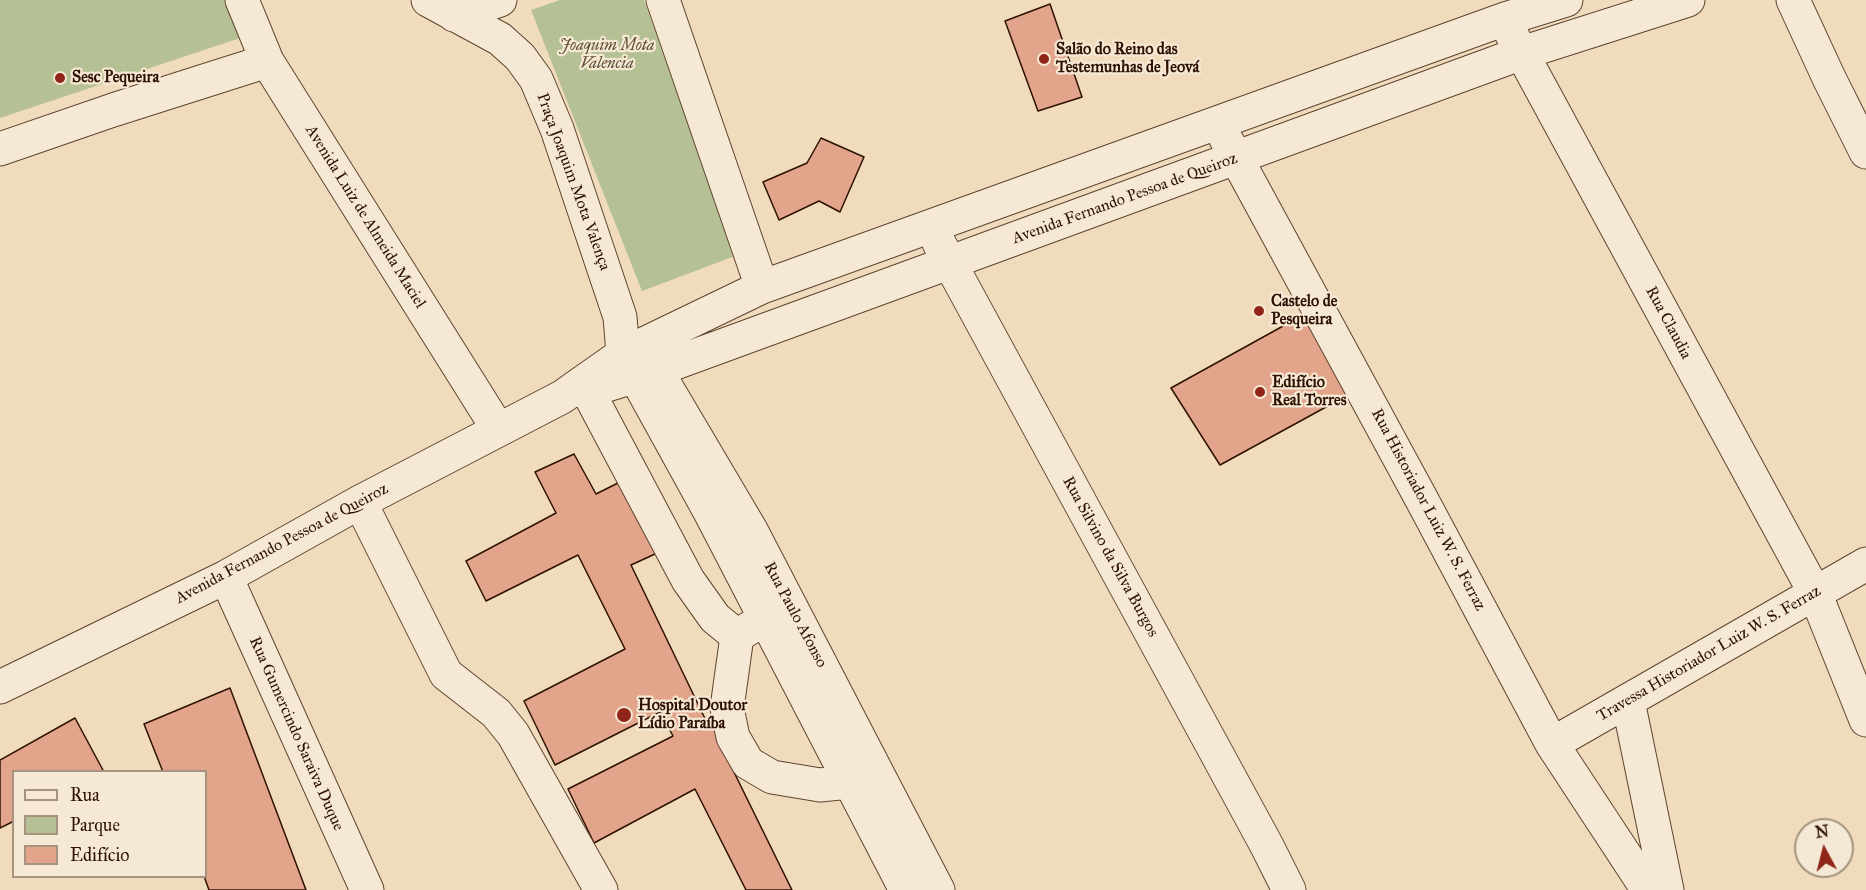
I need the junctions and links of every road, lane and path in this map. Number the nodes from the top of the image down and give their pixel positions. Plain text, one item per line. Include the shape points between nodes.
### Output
1 (242, 0) edge
2 (500, 0) edge
3 (663, 0) edge
4 (1566, 0) edge
5 (1688, 0) edge
6 (1793, 0) edge
7 (441, 8) edge
8 (1505, 20) junction
9 (1522, 53) junction
10 (267, 60) junction
11 (1218, 124) junction
12 (0, 149) edge
13 (1866, 152) edge
14 (1237, 158) junction
15 (929, 226) junction
16 (950, 263) junction
17 (762, 286) junction
18 (639, 362) junction
19 (578, 390) junction
20 (498, 429) junction
21 (360, 502) junction
22 (1866, 564) edge
23 (226, 577) junction
24 (1815, 593) junction
25 (764, 621) junction
26 (0, 687) edge
27 (1628, 701) junction
28 (1866, 720) edge
29 (1552, 744) junction
30 (849, 782) junction
31 (889, 826) junction
32 (367, 890) edge
33 (600, 890) edge
34 (906, 890) edge
35 (938, 890) edge
36 (1289, 890) edge
37 (1648, 890) edge
38 (1667, 890) edge

1 - 10 street, Avenida Luiz de Almeida Maciel
2 - 7 street
3 - 17 street
4 - 8 street, Avenida Fernando Pessoa de Queiroz
5 - 9 street, Avenida Fernando Pessoa de Queiroz
6 - 13 street
7 - 18 street, Praça Joaquim Mota Valença via 500,39 536,79
8 - 9 street, Rua Claudia
8 - 11 street, Avenida Fernando Pessoa de Queiroz
9 - 14 street, Avenida Fernando Pessoa de Queiroz
9 - 24 street, Rua Claudia
10 - 12 street
10 - 20 street, Avenida Luiz de Almeida Maciel
11 - 14 street, Rua Historiador Luiz W. S. Ferraz
11 - 15 street, Avenida Fernando Pessoa de Queiroz
14 - 16 street, Avenida Fernando Pessoa de Queiroz
14 - 29 street, Rua Historiador Luiz W. S. Ferraz
15 - 16 street, Rua Silvino da Silva Burgos
15 - 17 street, Avenida Fernando Pessoa de Queiroz
16 - 18 street, Avenida Fernando Pessoa de Queiroz
16 - 36 street, Rua Silvino da Silva Burgos
17 - 18 street, Avenida Fernando Pessoa de Queiroz
18 - 19 street, Avenida Fernando Pessoa de Queiroz
18 - 25 street, Rua Paulo Afonso via 752,532
19 - 20 street, Avenida Fernando Pessoa de Queiroz
19 - 25 street via 714,618
20 - 21 street, Avenida Fernando Pessoa de Queiroz
21 - 23 street, Avenida Fernando Pessoa de Queiroz
21 - 33 street via 446,674 496,713 513,734
22 - 24 street, Travessa Historiador Luiz W. S. Ferraz
23 - 26 street, Avenida Fernando Pessoa de Queiroz
23 - 32 street, Rua Gumercindo Saraiva Duque
24 - 27 street, Travessa Historiador Luiz W. S. Ferraz
24 - 28 street, Rua Claudia
25 - 30 street, Rua Paulo Afonso
25 - 30 street via 728,708 733,737 748,763 772,777 820,785
25 - 31 street, Rua Paulo Afonso
27 - 29 street, Travessa Historiador Luiz W. S. Ferraz
27 - 38 street
29 - 37 street, Rua Historiador Luiz W. S. Ferraz
30 - 31 street, Rua Paulo Afonso
31 - 34 street, Rua Paulo Afonso
31 - 35 street, Rua Paulo Afonso

